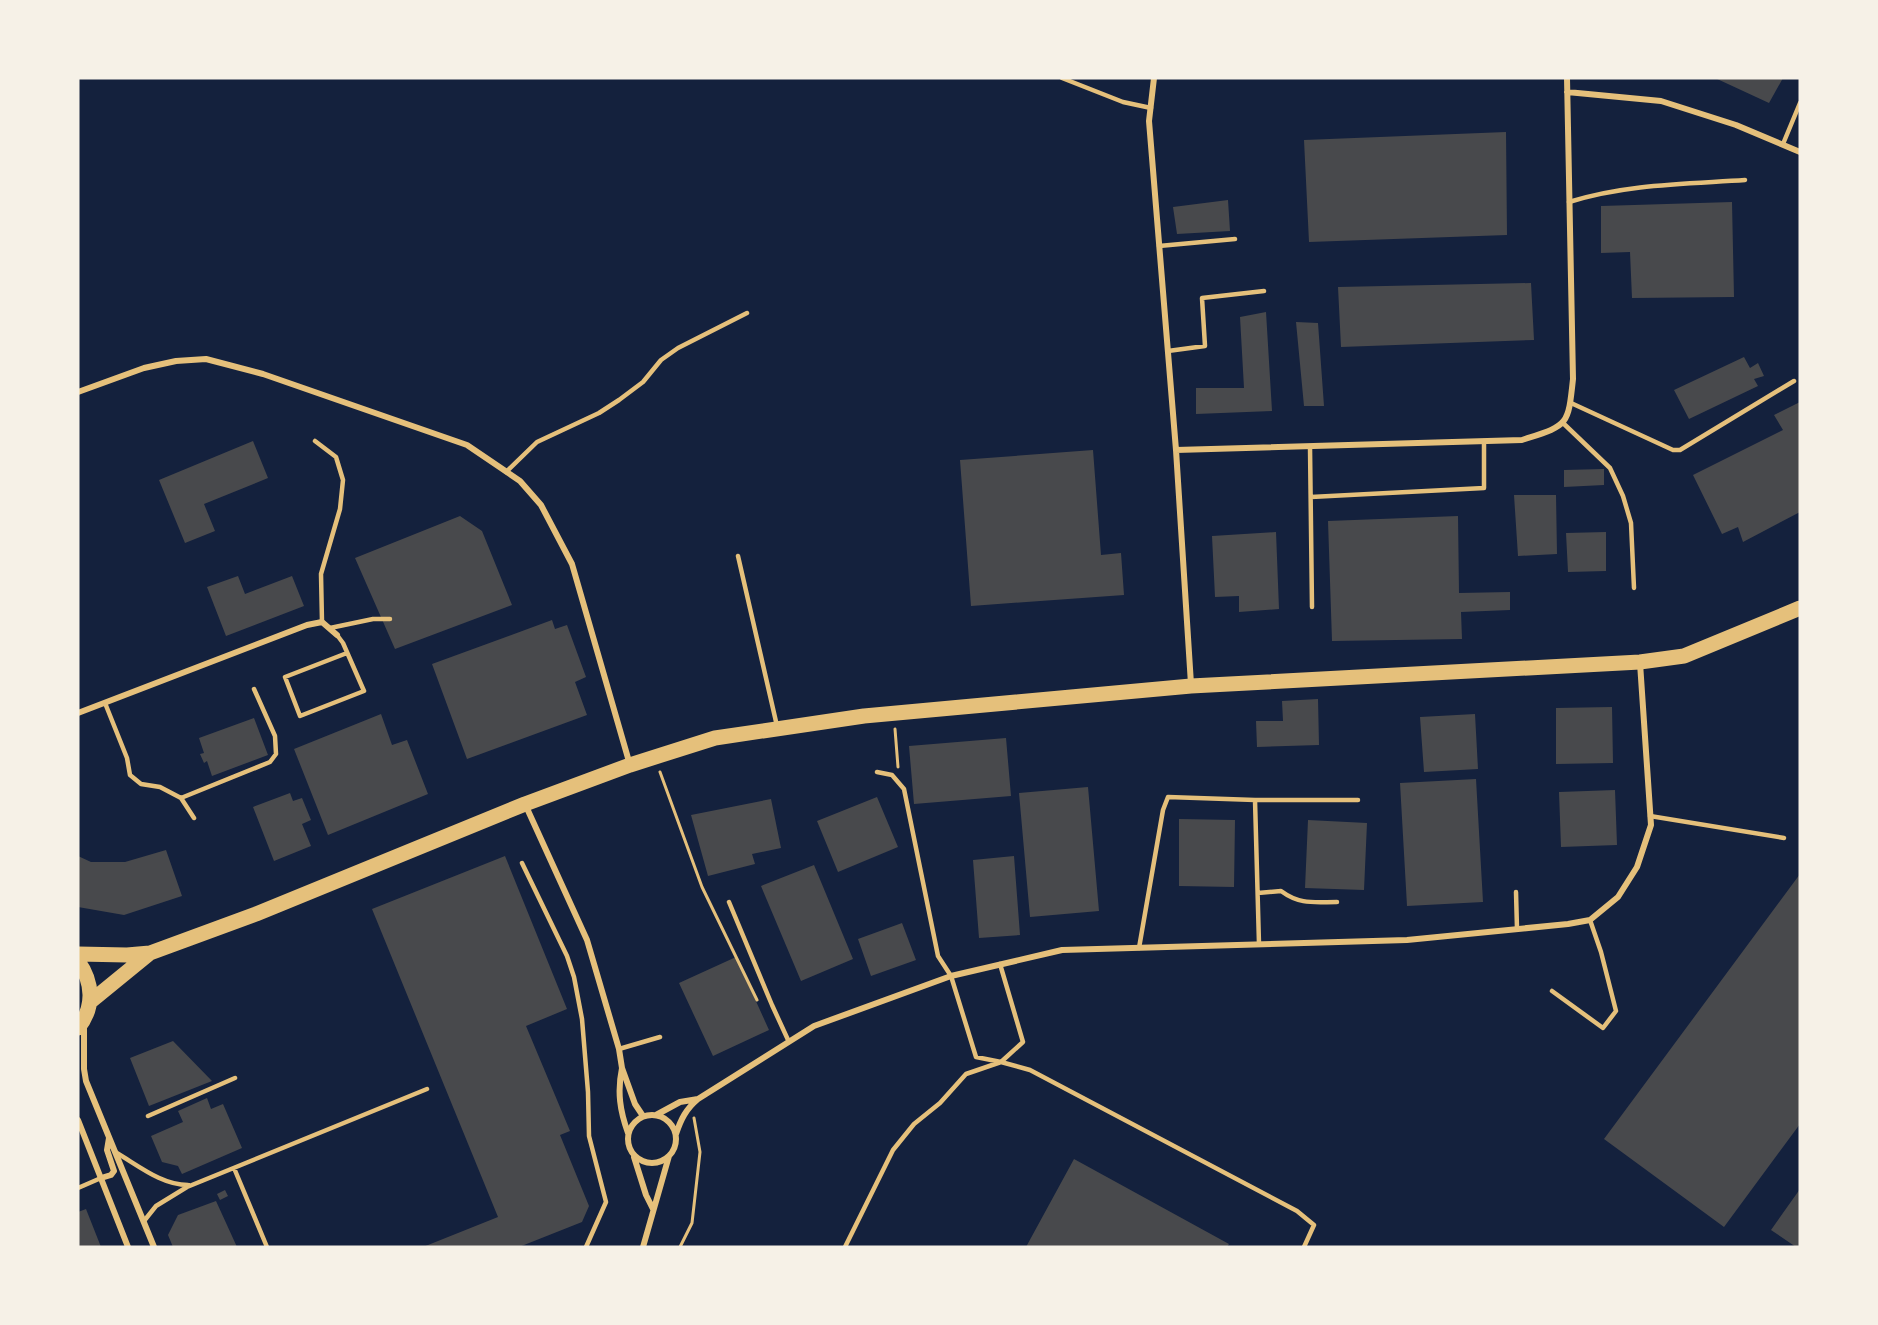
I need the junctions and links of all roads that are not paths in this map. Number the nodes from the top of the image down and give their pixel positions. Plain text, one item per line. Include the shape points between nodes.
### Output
1 (1062, 78) edge
2 (1154, 78) edge
3 (1567, 78) edge
4 (1075, 80) edge
5 (1567, 92) junction
6 (1800, 103) edge
7 (1151, 108) junction
8 (1783, 144) junction
9 (1800, 152) edge
10 (1745, 180) dead end
11 (1569, 202) junction
12 (1235, 239) dead end
13 (1160, 246) junction
14 (1263, 291) dead end
15 (747, 313) dead end
16 (1168, 351) junction
17 (1794, 381) dead end
18 (78, 392) edge
19 (1571, 403) junction
20 (1563, 423) junction
21 (315, 441) dead end
22 (1484, 441) junction
23 (1310, 447) junction
24 (1176, 450) junction
25 (506, 472) junction
26 (1311, 497) junction
27 (738, 556) dead end
28 (1634, 588) dead end
29 (1312, 607) dead end
30 (1800, 608) edge
31 (390, 619) dead end
32 (322, 622) junction
33 (330, 628) junction
34 (337, 635) joint
35 (347, 653) junction
36 (1640, 662) junction
37 (1191, 686) junction
38 (254, 689) dead end
39 (105, 703) junction
40 (78, 713) edge
41 (777, 729) junction
42 (630, 765) junction
43 (877, 772) dead end
44 (181, 798) junction
45 (1255, 800) junction
46 (1358, 800) dead end
47 (525, 804) junction
48 (1650, 816) junction
49 (194, 818) dead end
50 (1784, 837) dead end
51 (522, 864) dead end
52 (1516, 892) dead end
53 (1258, 893) junction
54 (729, 902) dead end
55 (1337, 902) dead end
56 (1590, 920) junction
57 (1517, 929) junction
58 (1259, 944) junction
59 (1139, 948) junction
60 (150, 953) junction
61 (78, 954) edge
62 (78, 961) edge
63 (1000, 964) junction
64 (951, 976) junction
65 (1552, 991) dead end
66 (90, 1002) junction
67 (81, 1024) edge
68 (660, 1037) dead end
69 (789, 1042) junction
70 (619, 1049) junction
71 (1001, 1062) junction
72 (622, 1068) junction
73 (235, 1078) dead end
74 (427, 1089) dead end
75 (698, 1099) junction
76 (656, 1115) junction
77 (148, 1116) dead end
78 (643, 1116) junction
79 (78, 1120) edge
80 (628, 1133) junction
81 (676, 1134) junction
82 (109, 1137) junction
83 (115, 1152) junction
84 (634, 1155) junction
85 (669, 1156) junction
86 (234, 1168) junction
87 (100, 1178) junction
88 (190, 1186) junction
89 (78, 1188) edge
90 (653, 1210) junction
91 (144, 1221) junction
92 (128, 1247) edge
93 (154, 1247) edge
94 (267, 1247) edge
95 (586, 1247) edge
96 (642, 1247) edge
97 (845, 1247) edge
98 (1304, 1247) edge

1 - 4 lane
2 - 7 street
3 - 5 street
4 - 7 lane via 1123,102
5 - 8 street via 1661,101
5 - 11 street
6 - 8 lane
7 - 13 street
8 - 9 street
10 - 11 lane via 1636,188
11 - 19 street
12 - 13 lane
13 - 16 street
14 - 16 lane via 1202,298 1205,346
15 - 25 lane via 678,348 619,400 537,442
16 - 24 street
17 - 19 lane via 1680,450
18 - 25 street via 144,368 206,359 263,374 467,445
19 - 20 street
20 - 22 street via 1522,440
20 - 28 lane via 1610,468 1623,496 1631,523
21 - 32 lane via 336,457 343,480 340,509 321,574
22 - 23 street
22 - 26 lane via 1484,488
23 - 24 street
23 - 26 lane
24 - 37 street
25 - 42 street via 520,481 541,505 572,564
26 - 29 lane
27 - 41 lane
30 - 36 main road via 1684,656
31 - 33 lane
32 - 33 street
32 - 39 street
33 - 34 street
34 - 35 lane
35 - 35 lane via 364,691 300,716 285,677
36 - 37 main road
36 - 48 street
37 - 41 main road
38 - 44 lane via 275,736 276,754 270,762
39 - 40 street
39 - 44 lane via 130,774 141,784 160,787
41 - 42 main road via 715,738
42 - 47 main road
43 - 64 lane via 892,775 904,789 938,956
44 - 49 lane
45 - 46 lane
45 - 53 lane
45 - 59 lane via 1168,797
47 - 60 main road
47 - 70 street via 587,940
48 - 50 lane
48 - 56 street via 1651,825 1637,867 1618,897
51 - 95 lane via 567,956 582,1019 589,1136 606,1202
52 - 57 lane
53 - 55 lane via 1281,891 1302,902
53 - 58 lane
54 - 69 lane
56 - 57 street
56 - 65 lane via 1616,1011 1603,1028
57 - 58 street via 1407,940
58 - 59 street
59 - 63 street via 1062,950
60 - 61 main road
60 - 66 main road
62 - 66 main road via 87,975
63 - 64 street
63 - 71 lane via 1023,1042
64 - 69 street via 814,1026
64 - 71 lane via 976,1057
66 - 67 main road
67 - 82 street via 86,1081
68 - 70 lane
69 - 75 street
70 - 72 street
71 - 97 lane via 966,1074 914,1124 893,1150
71 - 98 lane via 1030,1070 1297,1211 1314,1225
72 - 78 street
72 - 80 street via 619,1100
73 - 77 lane
74 - 86 lane
75 - 76 street via 680,1102
75 - 81 street via 684,1113
76 - 78 street
76 - 81 street via 669,1121
78 - 80 street
79 - 87 street
80 - 84 street
81 - 85 street
82 - 83 street
82 - 87 street via 107,1150 114,1171
83 - 88 lane via 166,1181
83 - 91 street
84 - 85 street via 647,1163
84 - 90 street
85 - 90 street
86 - 88 lane
86 - 94 lane
87 - 89 lane
87 - 92 street
88 - 91 lane via 156,1206
90 - 96 street
91 - 93 street

